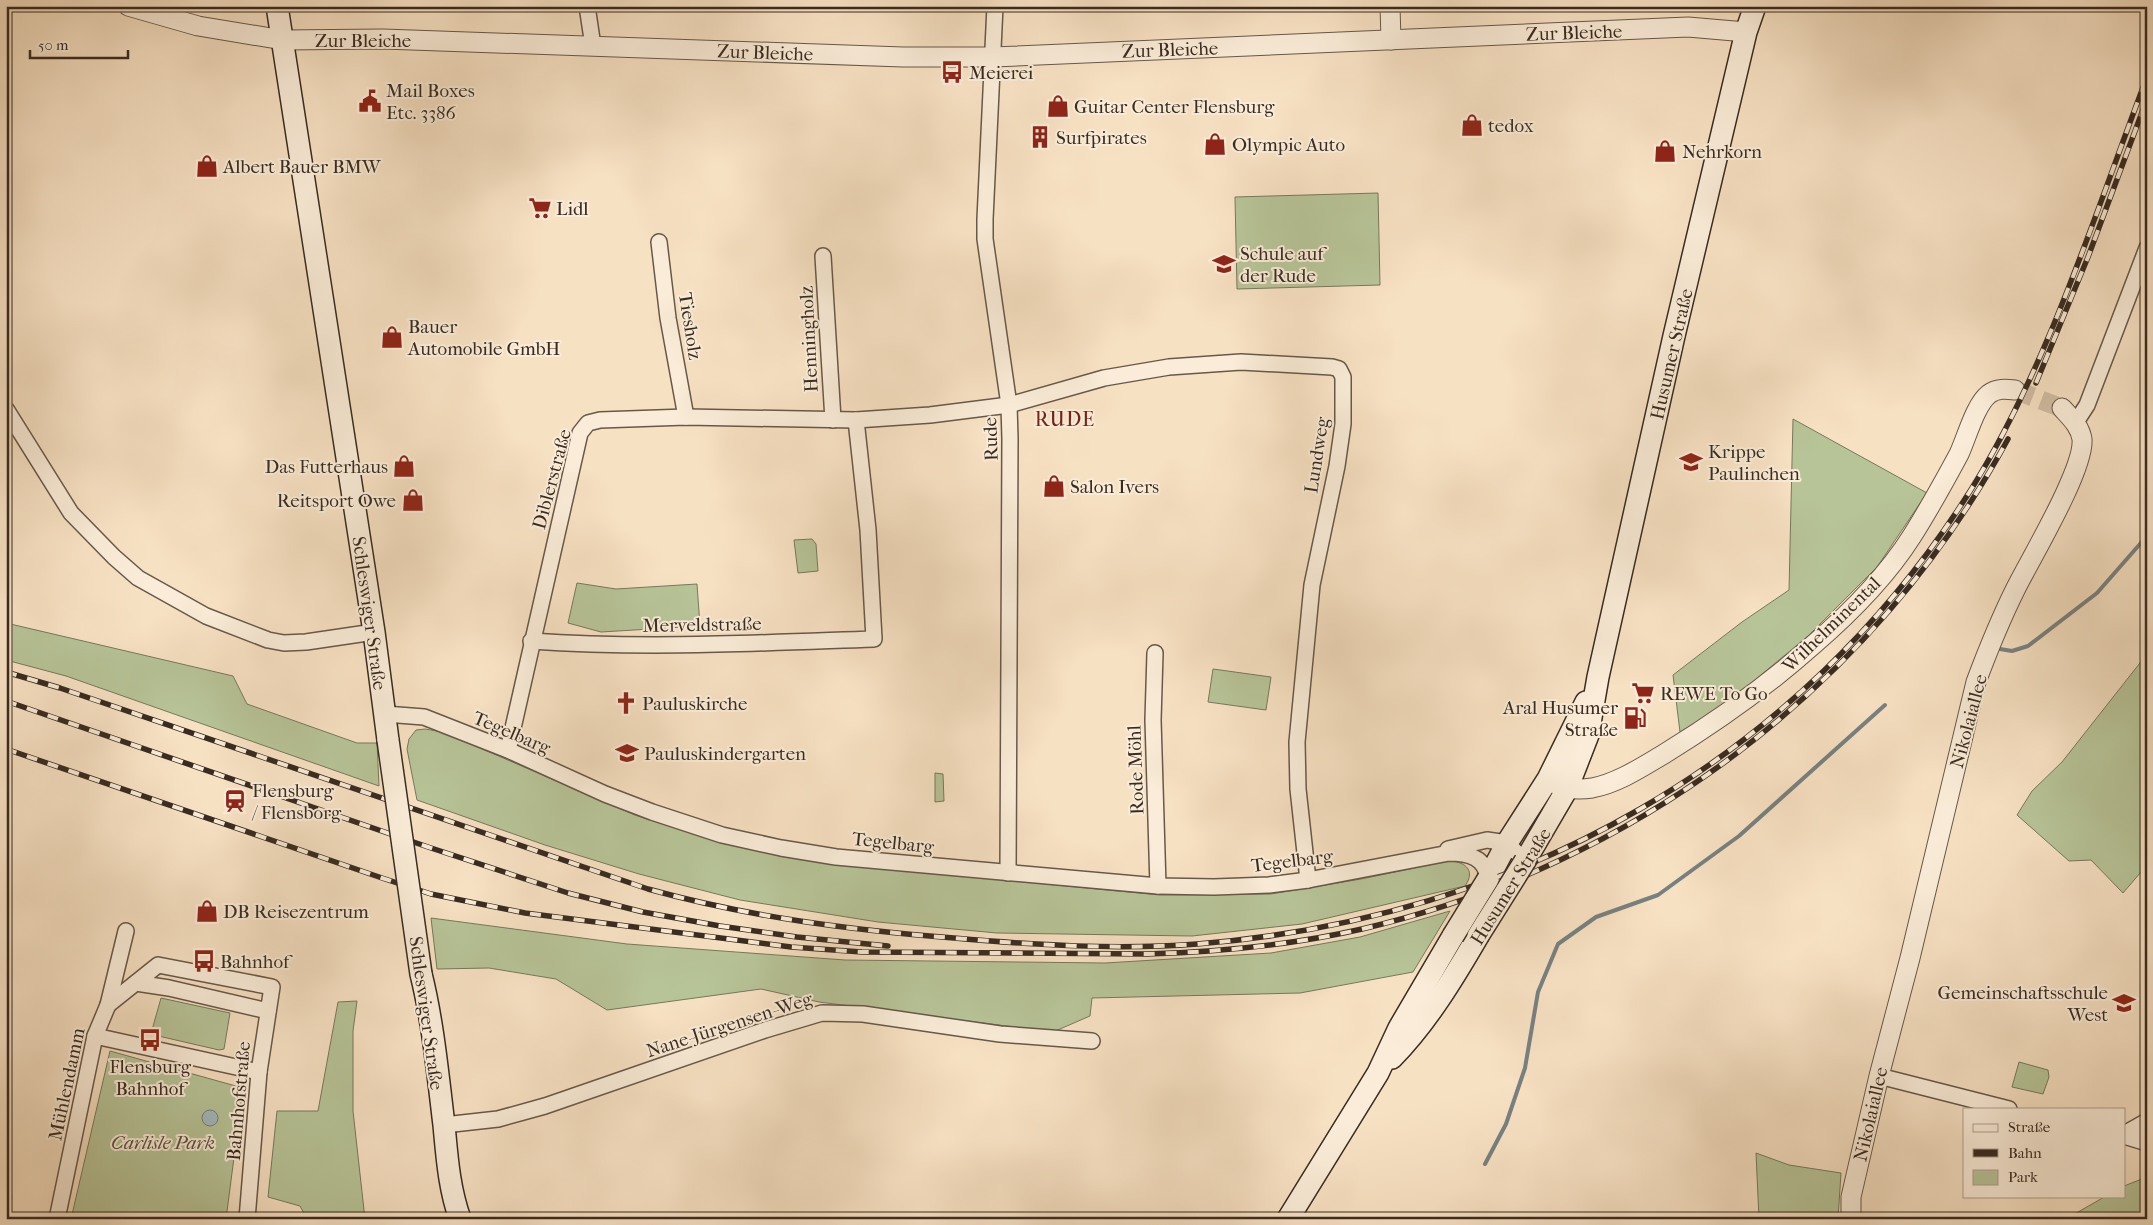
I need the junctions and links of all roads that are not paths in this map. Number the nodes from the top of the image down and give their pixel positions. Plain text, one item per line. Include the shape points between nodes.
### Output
1 (128, 6) edge
2 (278, 6) edge
3 (586, 6) edge
4 (995, 6) edge
5 (1390, 6) edge
6 (1747, 6) edge
7 (1754, 6) edge
8 (1746, 32) junction
9 (283, 40) junction
10 (1391, 40) junction
11 (593, 46) junction
12 (992, 57) junction
13 (659, 242) dead end
14 (2147, 248) edge
15 (824, 256) dead end
16 (2015, 390) tunnel mouth
17 (1009, 405) junction
18 (2062, 408) tunnel mouth
19 (6, 409) edge
20 (686, 417) junction
21 (833, 420) junction
22 (856, 420) junction
23 (2076, 422) junction
24 (374, 632) junction
25 (531, 641) junction
26 (1155, 652) dead end
27 (1598, 677) junction
28 (385, 714) junction
29 (508, 750) junction
30 (1548, 779) junction
31 (1567, 789) junction
32 (1507, 843) junction
33 (1418, 859) junction
34 (1525, 861) junction
35 (1008, 873) junction
36 (1488, 879) junction
37 (1308, 880) junction
38 (1158, 886) junction
39 (126, 931) dead end
40 (136, 983) junction
41 (108, 1005) junction
42 (268, 1011) junction
43 (95, 1036) junction
44 (1092, 1041) dead end
45 (259, 1072) junction
46 (1378, 1072) junction
47 (1879, 1076) junction
48 (2005, 1108) edge
49 (2147, 1121) edge
50 (444, 1125) junction
51 (2126, 1134) edge
52 (2126, 1136) edge
53 (2147, 1143) edge
54 (57, 1219) edge
55 (247, 1219) edge
56 (460, 1219) edge
57 (1288, 1219) edge
58 (1851, 1219) edge

1 - 9 street, Zur Bleiche via 198,26
2 - 9 main road, Schleswiger Straße
3 - 11 street
4 - 12 street, Rude
5 - 10 street
6 - 8 main road, Husumer Straße
7 - 8 main road, Husumer Straße
8 - 10 street, Zur Bleiche via 1688,27
8 - 27 main road, Husumer Straße
9 - 11 street, Zur Bleiche via 383,39
9 - 24 main road, Schleswiger Straße
10 - 12 street, Zur Bleiche
11 - 12 street, Zur Bleiche
12 - 17 street, Rude via 985,239
13 - 20 street, Tiesholz via 668,318
14 - 23 street via 2087,406
15 - 21 street, Henningholz
16 - 31 street, Wilhelminental via 1996,390 1983,401 1943,485 1910,539 1855,605 1814,644 1763,687 1653,761 1617,780 1592,788
17 - 22 street, Diblerstraße
17 - 35 street, Rude
17 - 37 street, Lundweg via 1104,378 1169,367 1241,362 1339,369 1343,377 1343,424 1312,585 1296,742
18 - 23 street
19 - 24 street via 72,513 138,578 206,616 268,640 306,642
20 - 21 street, Diblerstraße
20 - 25 street, Diblerstraße via 600,420 588,423 580,433
21 - 22 street, Diblerstraße
22 - 25 street, Merveldstraße via 869,540 874,639 678,646
23 - 47 street, Nikolaiallee via 2082,439 2077,466 2015,590 1976,682
24 - 28 main road, Schleswiger Straße
25 - 29 street, Diblerstraße
26 - 38 street, Rode Möhl via 1153,720
27 - 30 main road, Husumer Straße
27 - 31 main road, Husumer Straße via 1588,735
28 - 29 street, Tegelbarg via 424,717
28 - 50 main road, Schleswiger Straße, bridge
29 - 35 street, Tegelbarg via 620,800 738,839 836,857
30 - 31 street
30 - 32 main road, Husumer Straße
31 - 34 main road, Husumer Straße
32 - 33 street, Tegelbarg via 1487,840 1464,844
32 - 34 street
32 - 36 main road, Husumer Straße
33 - 36 street, Tegelbarg via 1463,853 1482,863
33 - 37 street, Tegelbarg
34 - 46 main road, Husumer Straße, bridge via 1449,985 1412,1038
35 - 38 street, Tegelbarg
36 - 46 main road, Husumer Straße, bridge via 1400,1028
37 - 38 street, Tegelbarg via 1269,885
39 - 41 street, Mühlendamm
40 - 41 street
40 - 42 street
40 - 42 street, Bahnhofstraße via 158,964 272,987
41 - 43 street, Mühlendamm
42 - 45 street, Bahnhofstraße
43 - 45 street
43 - 54 street, Mühlendamm
44 - 50 street, Nane-Jürgensen-Weg via 1000,1034 863,1014 822,1013 545,1106 498,1119
45 - 55 street, Bahnhofstraße
46 - 57 main road, Husumer Straße
47 - 48 street
47 - 58 street, Nikolaiallee via 1851,1197
49 - 51 street
50 - 56 main road, Schleswiger Straße via 447,1166
52 - 53 street

